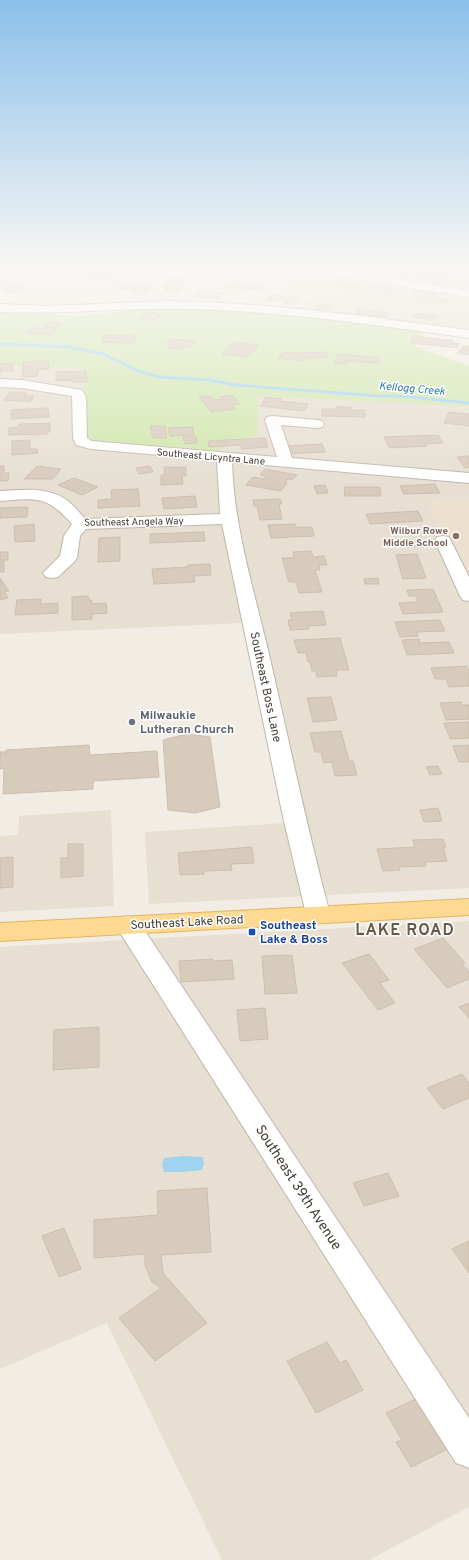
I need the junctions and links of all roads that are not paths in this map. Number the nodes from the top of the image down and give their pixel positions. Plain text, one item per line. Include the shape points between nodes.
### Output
1 (0, 383) edge
2 (316, 424) dead end
3 (224, 457) junction
4 (286, 462) junction
5 (469, 478) edge
6 (0, 496) edge
7 (230, 519) junction
8 (81, 524) junction
9 (443, 541) dead end
10 (52, 573) dead end
11 (469, 596) edge
12 (469, 907) edge
13 (318, 914) junction
14 (128, 925) junction
15 (0, 932) edge
16 (469, 1450) edge

1 - 3 street, Southeast Licyntra Lane via 76,393 79,396 81,442
2 - 4 street via 272,420
3 - 4 street, Southeast Licyntra Lane
3 - 7 street, Southeast Boss Lane
4 - 5 street, Southeast Licyntra Lane
6 - 8 street, Southeast Angela Way via 31,495 54,498
7 - 8 street, Southeast Angela Way
7 - 13 street, Southeast Boss Lane via 297,831
8 - 10 street via 72,536 68,558
9 - 11 street
12 - 13 main road, Southeast Lake Road
13 - 14 main road, Southeast Lake Road
14 - 15 main road, Southeast Lake Road
14 - 16 street, Southeast 39th Avenue

